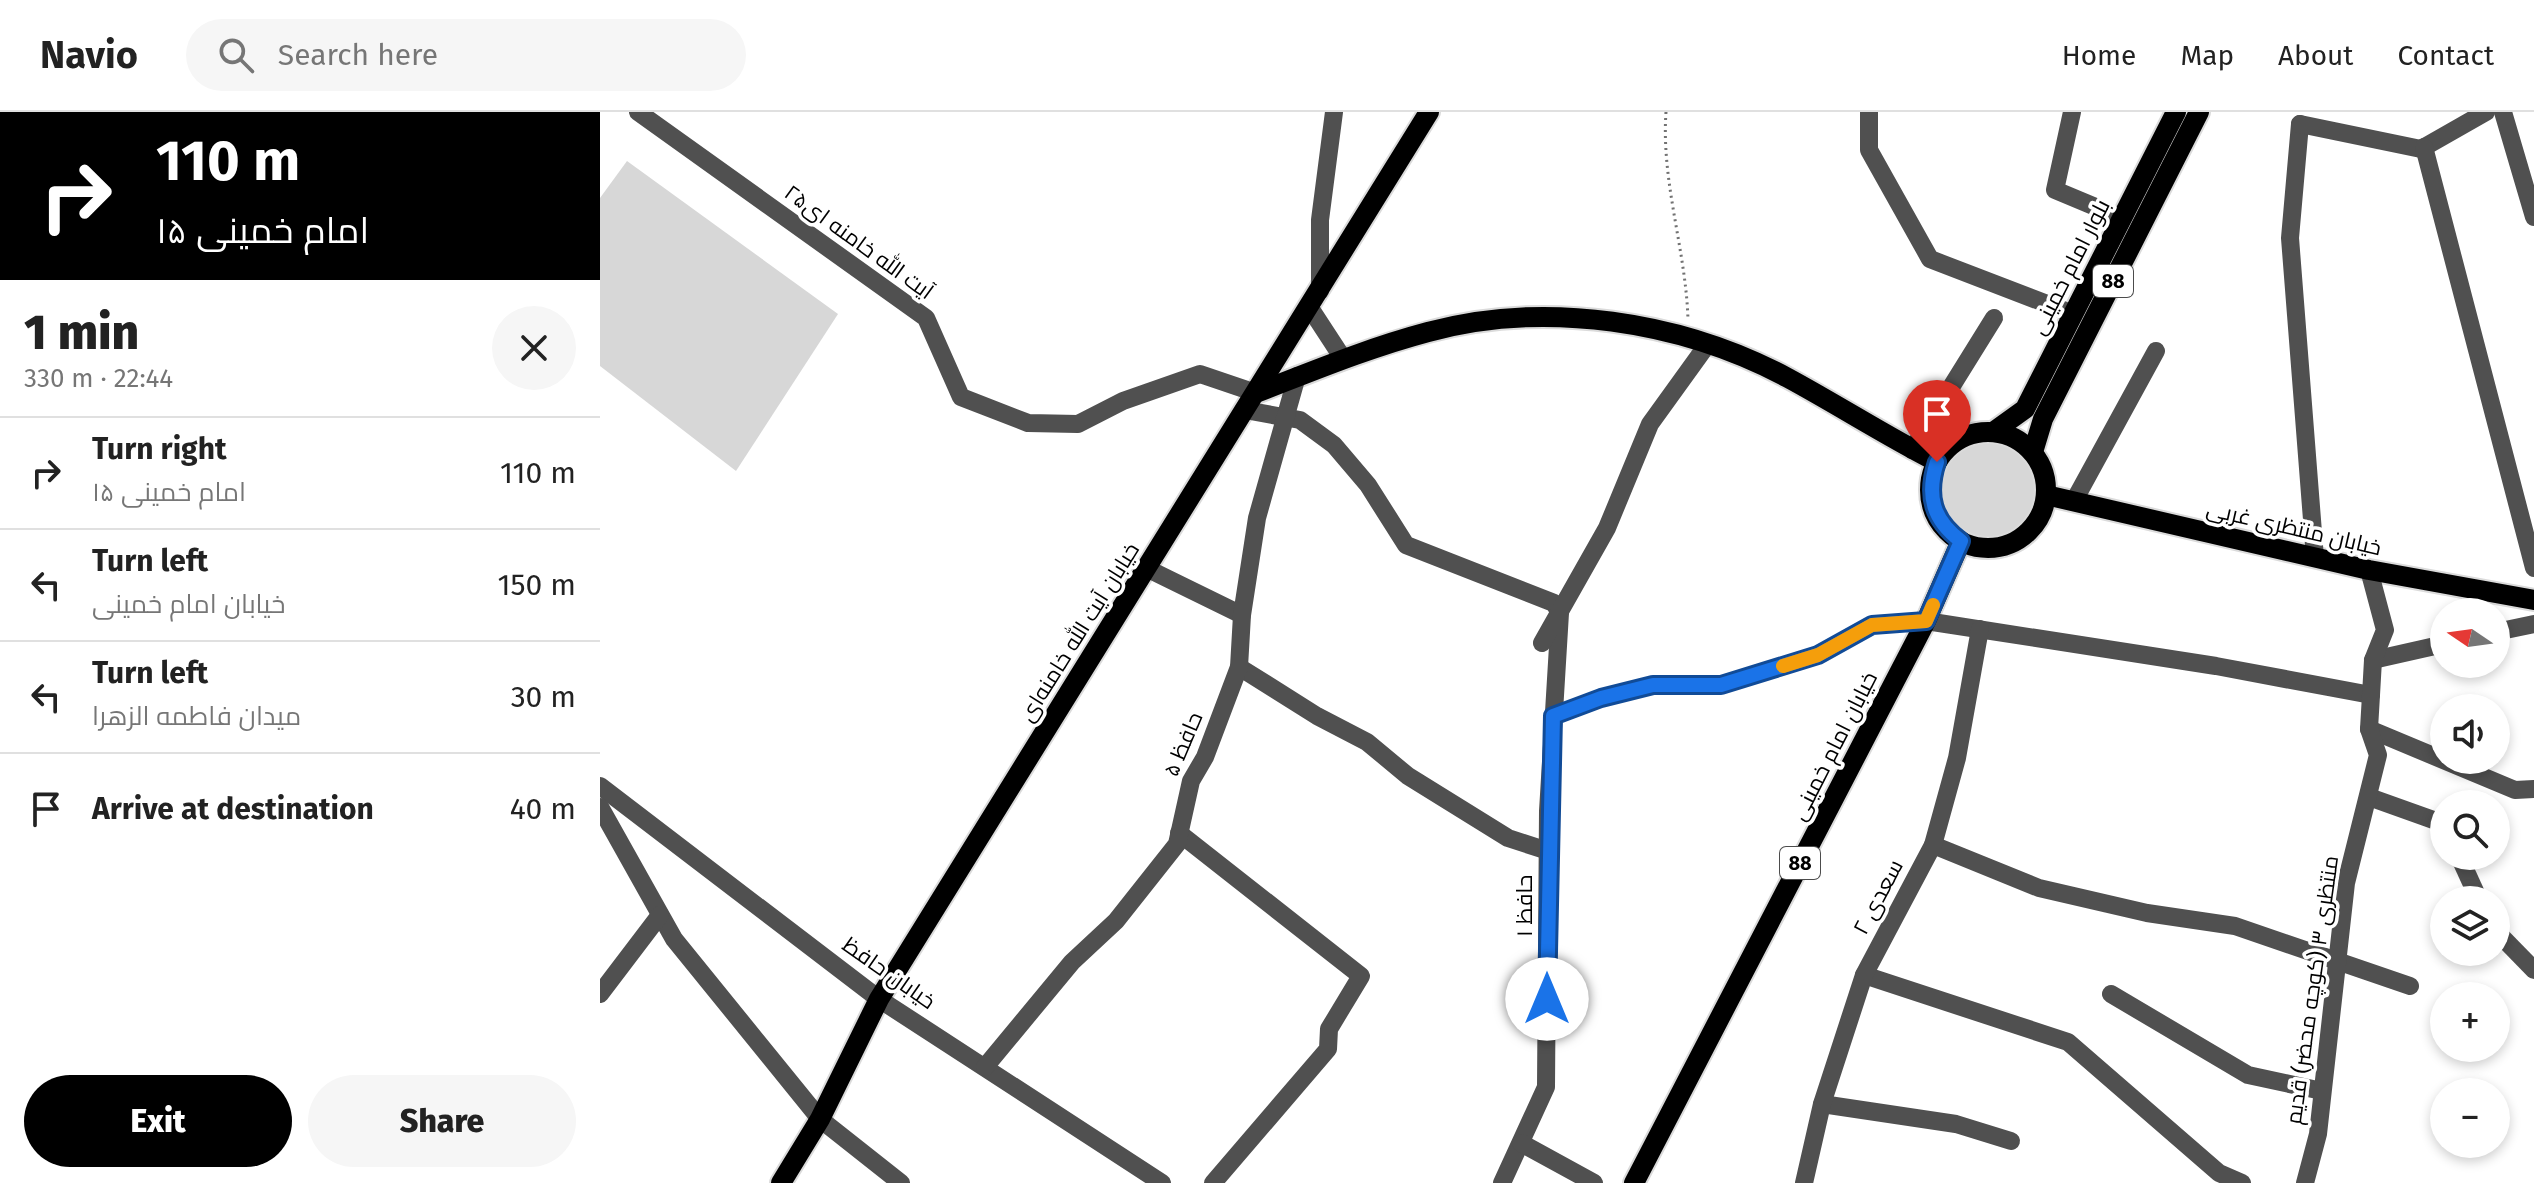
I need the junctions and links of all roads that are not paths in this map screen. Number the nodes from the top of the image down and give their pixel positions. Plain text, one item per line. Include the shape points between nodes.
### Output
1 (638, 112) edge
2 (1334, 112) edge
3 (1429, 112) edge
4 (1869, 112) edge
5 (2072, 112) edge
6 (2176, 112) edge
7 (2199, 112) edge
8 (2486, 112) edge
9 (2503, 112) edge
10 (2307, 118) edge
11 (2424, 147) junction
12 (2534, 217) edge
13 (2122, 218) junction
14 (1315, 299) junction
15 (2073, 314) junction
16 (1994, 318) dead end
17 (1698, 342) junction
18 (2156, 351) dead end
19 (1342, 357) junction
20 (1297, 376) junction
21 (1250, 401) junction
22 (1993, 432) junction
23 (1912, 450) junction
24 (2033, 452) junction
25 (1937, 462) junction
26 (2046, 495) junction
27 (2074, 501) junction
28 (1961, 541) junction
29 (2315, 558) junction
30 (1146, 568) junction
31 (2534, 568) edge
32 (2369, 570) junction
33 (2534, 600) edge
34 (1560, 613) junction
35 (1242, 615) junction
36 (1926, 621) junction
37 (2534, 624) edge
38 (1980, 629) junction
39 (2510, 629) edge
40 (1542, 643) dead end
41 (2430, 647) edge
42 (2373, 660) junction
43 (1239, 667) junction
44 (2371, 695) junction
45 (1553, 716) junction
46 (2369, 729) junction
47 (600, 786) edge
48 (2534, 789) edge
49 (2369, 797) junction
50 (600, 807) edge
51 (2430, 819) edge
52 (1179, 833) junction
53 (1933, 845) junction
54 (1548, 851) junction
55 (660, 915) junction
56 (2510, 945) edge
57 (2335, 964) junction
58 (2534, 970) edge
59 (1864, 975) junction
60 (2410, 986) dead end
61 (600, 994) edge
62 (2111, 994) dead end
63 (879, 999) junction
64 (985, 1067) junction
65 (2322, 1091) junction
66 (1822, 1104) junction
67 (820, 1119) junction
68 (2011, 1141) dead end
69 (1521, 1143) junction
70 (781, 1183) edge
71 (901, 1183) edge
72 (1162, 1183) edge
73 (1213, 1183) edge
74 (1502, 1183) edge
75 (1594, 1183) edge
76 (1634, 1183) edge
77 (1804, 1183) edge
78 (2242, 1183) edge
79 (2305, 1183) edge

1 - 21 street, آیت الله خامنه ای۲۵ via 926,318 961,397 1028,423 1078,424 1123,401 1200,374
2 - 14 street
3 - 14 main road, خیابان آیت الله خامنه‌ای
4 - 15 street via 1869,150 1930,259
5 - 13 street via 2055,190
6 - 13 main road, بلوار امام خمینی / 88
7 - 24 main road, بلوار امام خمینی / 88 via 2043,419
8 - 11 street
9 - 12 street
10 - 11 street
10 - 29 street via 2290,238
11 - 31 street
13 - 15 main road, بلوار امام خمینی / 88
14 - 19 street
14 - 21 main road, خیابان آیت الله خامنه‌ای
15 - 22 main road, بلوار امام خمینی / 88 via 2025,409
16 - 23 street
17 - 19 main road via 1592,319 1519,318 1431,331
17 - 23 main road via 1787,378
17 - 34 street via 1650,424 1607,528
18 - 27 street
19 - 20 main road
20 - 21 main road
20 - 35 street, حافظ ۵ via 1257,518
21 - 30 main road, خیابان آیت الله خامنه‌ای
21 - 34 street, آیت الله خامنه ای۲۵ via 1300,420 1334,445 1368,485 1406,545 1554,603
22 - 24 main road via 2008,435
22 - 25 main road, 88 via 1960,438
23 - 25 main road
24 - 26 main road
25 - 28 main road via 1930,498 1946,530
26 - 27 main road, خیابان منتظری غربی
26 - 28 main road via 2041,514 2015,541 1979,547
27 - 29 main road, خیابان منتظری غربی
28 - 36 main road, خیابان امام خمینی / 88
29 - 32 main road, خیابان منتظری غربی
30 - 35 street
30 - 63 main road, خیابان آیت الله خامنه‌ای
32 - 33 main road, خیابان منتظری غربی
32 - 42 street, منتظری ۳ (کوچه محضر) قدیم via 2385,630
34 - 40 street
34 - 45 street, حافظ ۱
35 - 43 street, حافظ ۵
36 - 38 street
36 - 45 street via 1872,625 1818,655 1721,685 1653,685
36 - 76 main road, خیابان امام خمینی / 88
37 - 39 street
38 - 44 street
38 - 53 street, سعدی ۲ via 1957,758
41 - 42 street
42 - 44 street, منتظری ۳ (کوچه محضر) قدیم
43 - 52 street, حافظ ۵ via 1191,781
43 - 54 street via 1367,742 1408,776 1508,838
44 - 46 street, منتظری ۳ (کوچه محضر) قدیم
45 - 54 street, حافظ ۱
46 - 48 street via 2515,790
46 - 49 street, منتظری ۳ (کوچه محضر) قدیم via 2378,755
47 - 63 street, خیابان حافظ
49 - 51 street
49 - 57 street, منتظری ۳ (کوچه محضر) قدیم via 2346,883
50 - 55 street
52 - 64 street, حافظ ۵ via 1177,844 1116,921 1072,962
52 - 73 street via 1361,976 1329,1029 1328,1049
53 - 57 street via 2039,888 2235,926
53 - 59 street, سعدی ۲
54 - 69 street, حافظ ۱ via 1546,1087
55 - 61 street
55 - 67 street
56 - 58 street
57 - 60 street
57 - 65 street, منتظری ۳ (کوچه محضر) قدیم
59 - 66 street, سعدی ۲
59 - 78 street via 2068,1042 2219,1173
62 - 65 street via 2248,1075
63 - 64 street, خیابان حافظ
63 - 67 main road, خیابان آیت الله خامنه‌ای
64 - 72 street, خیابان حافظ
65 - 79 street, منتظری ۳ (کوچه محضر) قدیم
66 - 68 street via 1956,1124
66 - 77 street, سعدی ۲
67 - 70 main road, خیابان آیت الله خامنه‌ای
67 - 71 street
69 - 74 street, حافظ ۱
69 - 75 street

